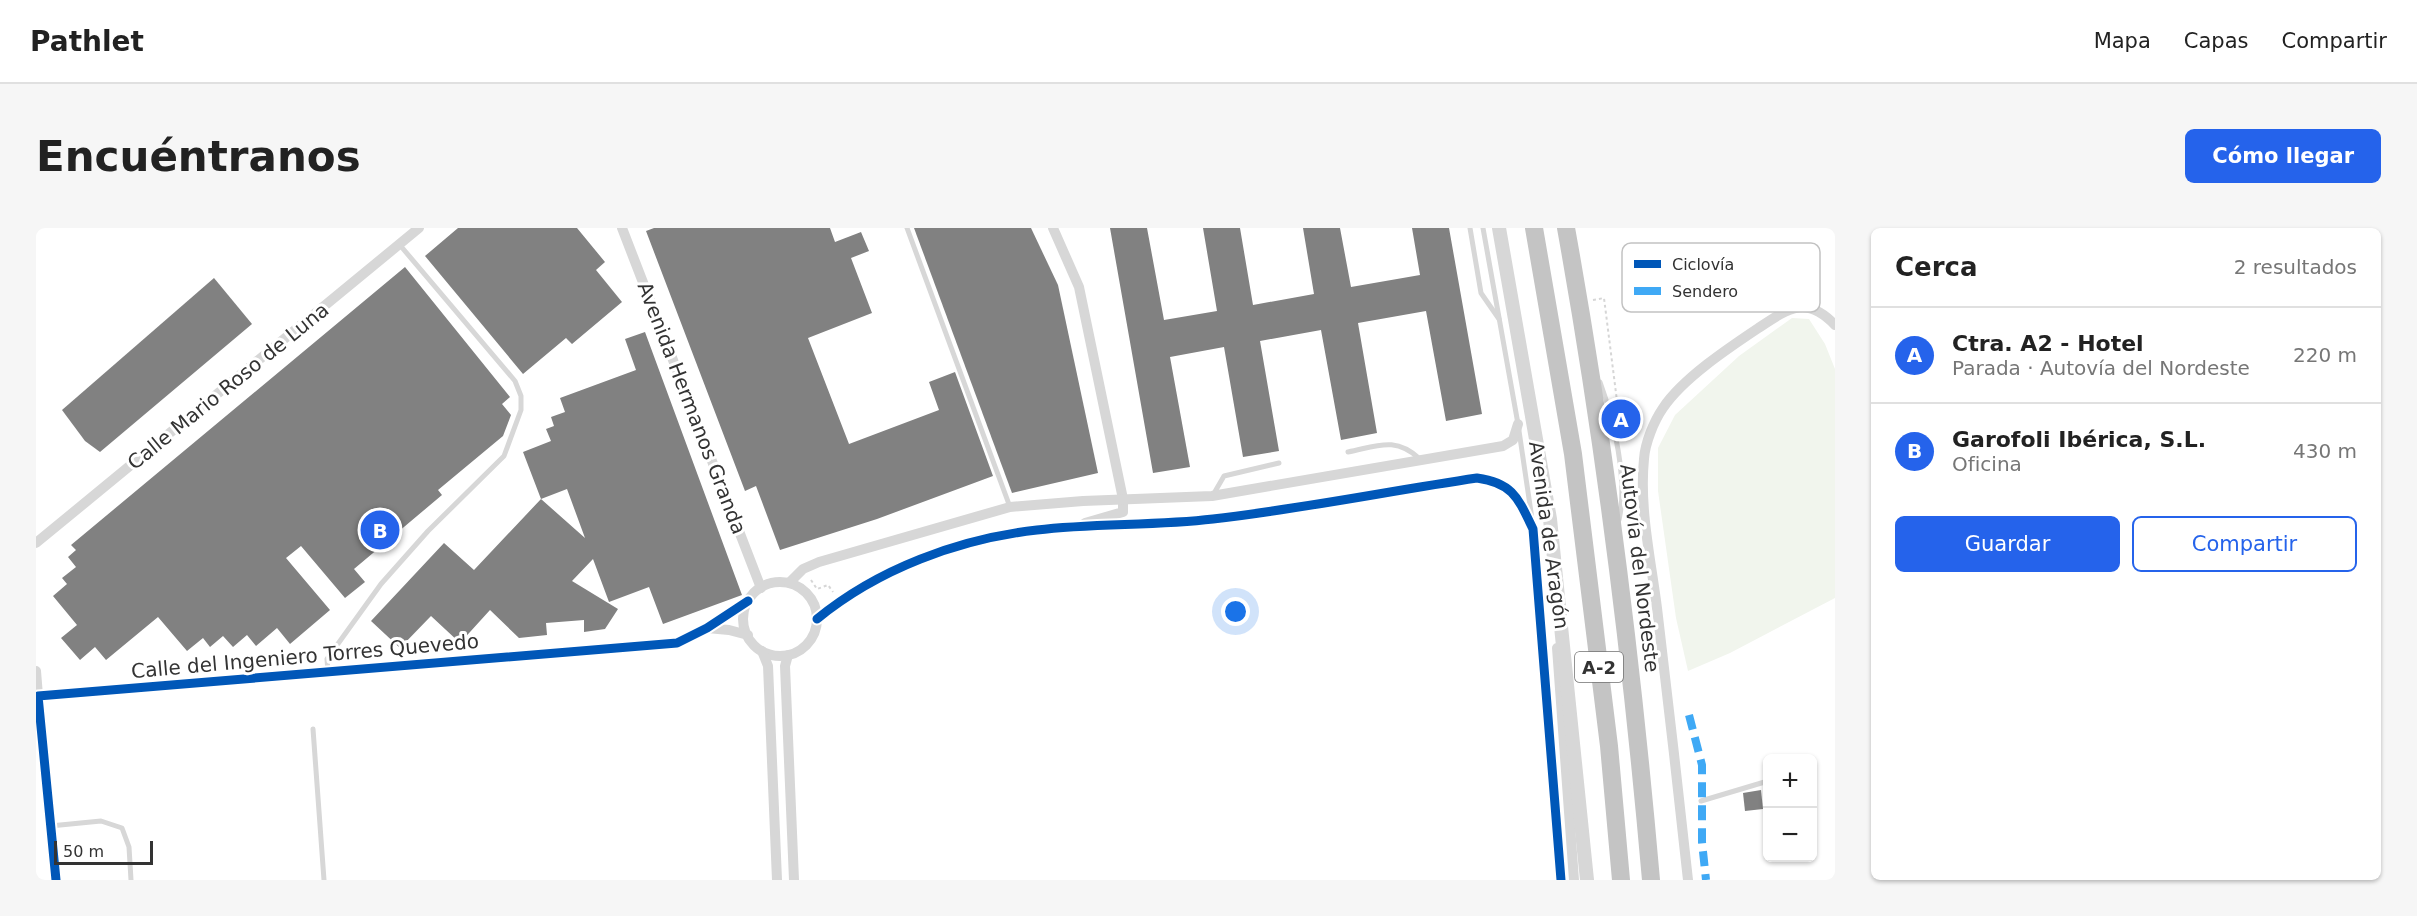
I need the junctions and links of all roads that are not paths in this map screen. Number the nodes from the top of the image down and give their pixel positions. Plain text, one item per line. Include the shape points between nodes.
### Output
1 (419, 228) edge
2 (622, 228) edge
3 (907, 228) edge
4 (1054, 228) edge
5 (1470, 228) edge
6 (1483, 228) edge
7 (1498, 228) edge
8 (1534, 228) edge
9 (1566, 228) edge
10 (399, 244) junction
11 (1782, 312) edge
12 (1820, 312) edge
13 (1500, 320) junction
14 (1835, 325) edge
15 (1518, 424) junction
16 (1348, 452) dead end
17 (1421, 460) junction
18 (1279, 463) dead end
19 (1212, 496) junction
20 (1123, 499) junction
21 (1010, 507) junction
22 (1550, 519) junction
23 (1067, 528) junction
24 (1533, 529) junction
25 (36, 543) edge
26 (789, 584) junction
27 (761, 588) junction
28 (748, 601) junction
29 (817, 619) junction
30 (707, 628) junction
31 (748, 635) junction
32 (762, 651) junction
33 (788, 655) junction
34 (36, 671) edge
35 (328, 672) junction
36 (38, 696) junction
37 (313, 729) dead end
38 (1763, 782) edge
39 (1701, 801) dead end
40 (50, 826) junction
41 (56, 880) edge
42 (131, 880) edge
43 (324, 880) edge
44 (777, 880) edge
45 (794, 880) edge
46 (1561, 880) edge
47 (1574, 880) edge
48 (1587, 880) edge
49 (1621, 880) edge
50 (1651, 880) edge
51 (1688, 880) edge

1 - 10 street, Calle Mario Roso de Luna
2 - 27 street, Avenida Hermanos Granda
3 - 21 lane
4 - 20 street via 1079,287
5 - 13 lane via 1481,293
6 - 13 lane
7 - 22 street, Avenida de Aragón
8 - 49 highway, A-2 via 1573,454 1609,746
9 - 50 highway, Autovía del Nordeste / A-2 via 1614,542
10 - 25 street, Calle Mario Roso de Luna
10 - 35 lane via 515,381 521,410 504,456 381,584 327,659
11 - 51 street via 1680,388 1662,408 1644,456 1647,523
12 - 14 street
13 - 15 lane
15 - 17 street via 1513,440 1503,446
15 - 24 lane
16 - 17 lane via 1401,445
17 - 19 street
18 - 19 lane via 1224,476
19 - 20 street
20 - 21 street
20 - 23 street via 1123,512
21 - 26 street via 819,562 803,569
22 - 47 street
22 - 48 street, Avenida de Aragón
23 - 24 street via 1213,519 1477,478 1495,480 1511,489
23 - 29 street via 1016,532 904,564 838,601
24 - 46 street
26 - 27 street via 779,582
26 - 29 street via 812,600
27 - 28 street
28 - 30 street, Calle del Ingeniero Torres Quevedo
28 - 31 street via 744,615
29 - 33 street via 812,638 798,652
30 - 31 street
30 - 35 street, Calle del Ingeniero Torres Quevedo via 677,643
31 - 32 street
32 - 33 street
32 - 44 street via 768,666
33 - 45 street via 785,666
34 - 36 street
35 - 36 street, Calle del Ingeniero Torres Quevedo
36 - 40 street
37 - 43 lane
38 - 39 lane
40 - 41 street
40 - 42 lane via 101,821 122,828 129,847

